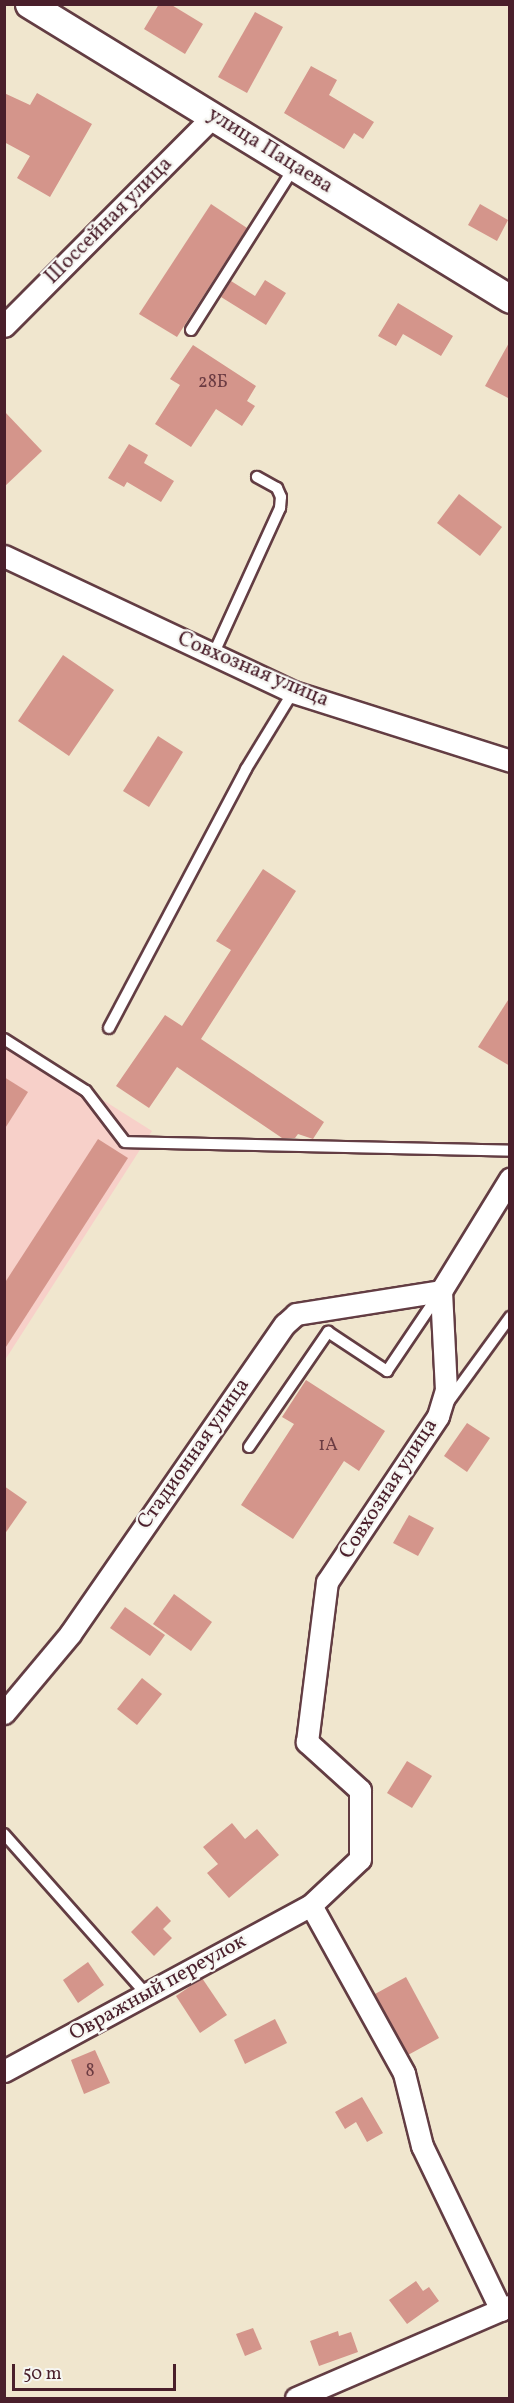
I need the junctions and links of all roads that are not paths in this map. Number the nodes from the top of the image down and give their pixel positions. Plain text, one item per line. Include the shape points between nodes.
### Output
1 (29, 4) edge
2 (213, 116) junction
3 (295, 166) junction
4 (510, 299) edge
5 (4, 326) edge
6 (191, 330) dead end
7 (257, 477) dead end
8 (4, 556) edge
9 (213, 655) junction
10 (293, 692) junction
11 (510, 761) edge
12 (109, 1029) dead end
13 (4, 1039) edge
14 (510, 1151) edge
15 (510, 1179) edge
16 (441, 1291) junction
17 (510, 1317) edge
18 (438, 1416) junction
19 (249, 1448) dead end
20 (4, 1713) edge
21 (307, 1742) joint
22 (4, 1834) edge
23 (311, 1905) junction
24 (148, 1996) junction
25 (4, 2071) edge
26 (505, 2308) edge
27 (296, 2398) edge

1 - 2 street, улица Пацаева
2 - 3 street, улица Пацаева
2 - 5 street, Шоссейная улица
3 - 4 street, улица Пацаева
3 - 6 lane
7 - 9 lane via 277,488 280,508
8 - 9 street, Совхозная улица
9 - 10 street, Совхозная улица
10 - 11 street, Совхозная улица
10 - 12 lane via 246,769
13 - 14 lane via 86,1091 125,1142
15 - 16 street
16 - 18 street, Совхозная улица via 446,1390
16 - 19 lane via 387,1371 328,1332
16 - 20 street, Стадионная улица via 296,1314 285,1323 70,1634
17 - 18 lane
18 - 21 street, Совхозная улица via 327,1582
21 - 23 street, Овражный переулок via 360,1790 360,1859
22 - 24 lane
23 - 24 street, Овражный переулок
23 - 26 street via 404,2073 422,2146
24 - 25 street, Овражный переулок
26 - 27 street

